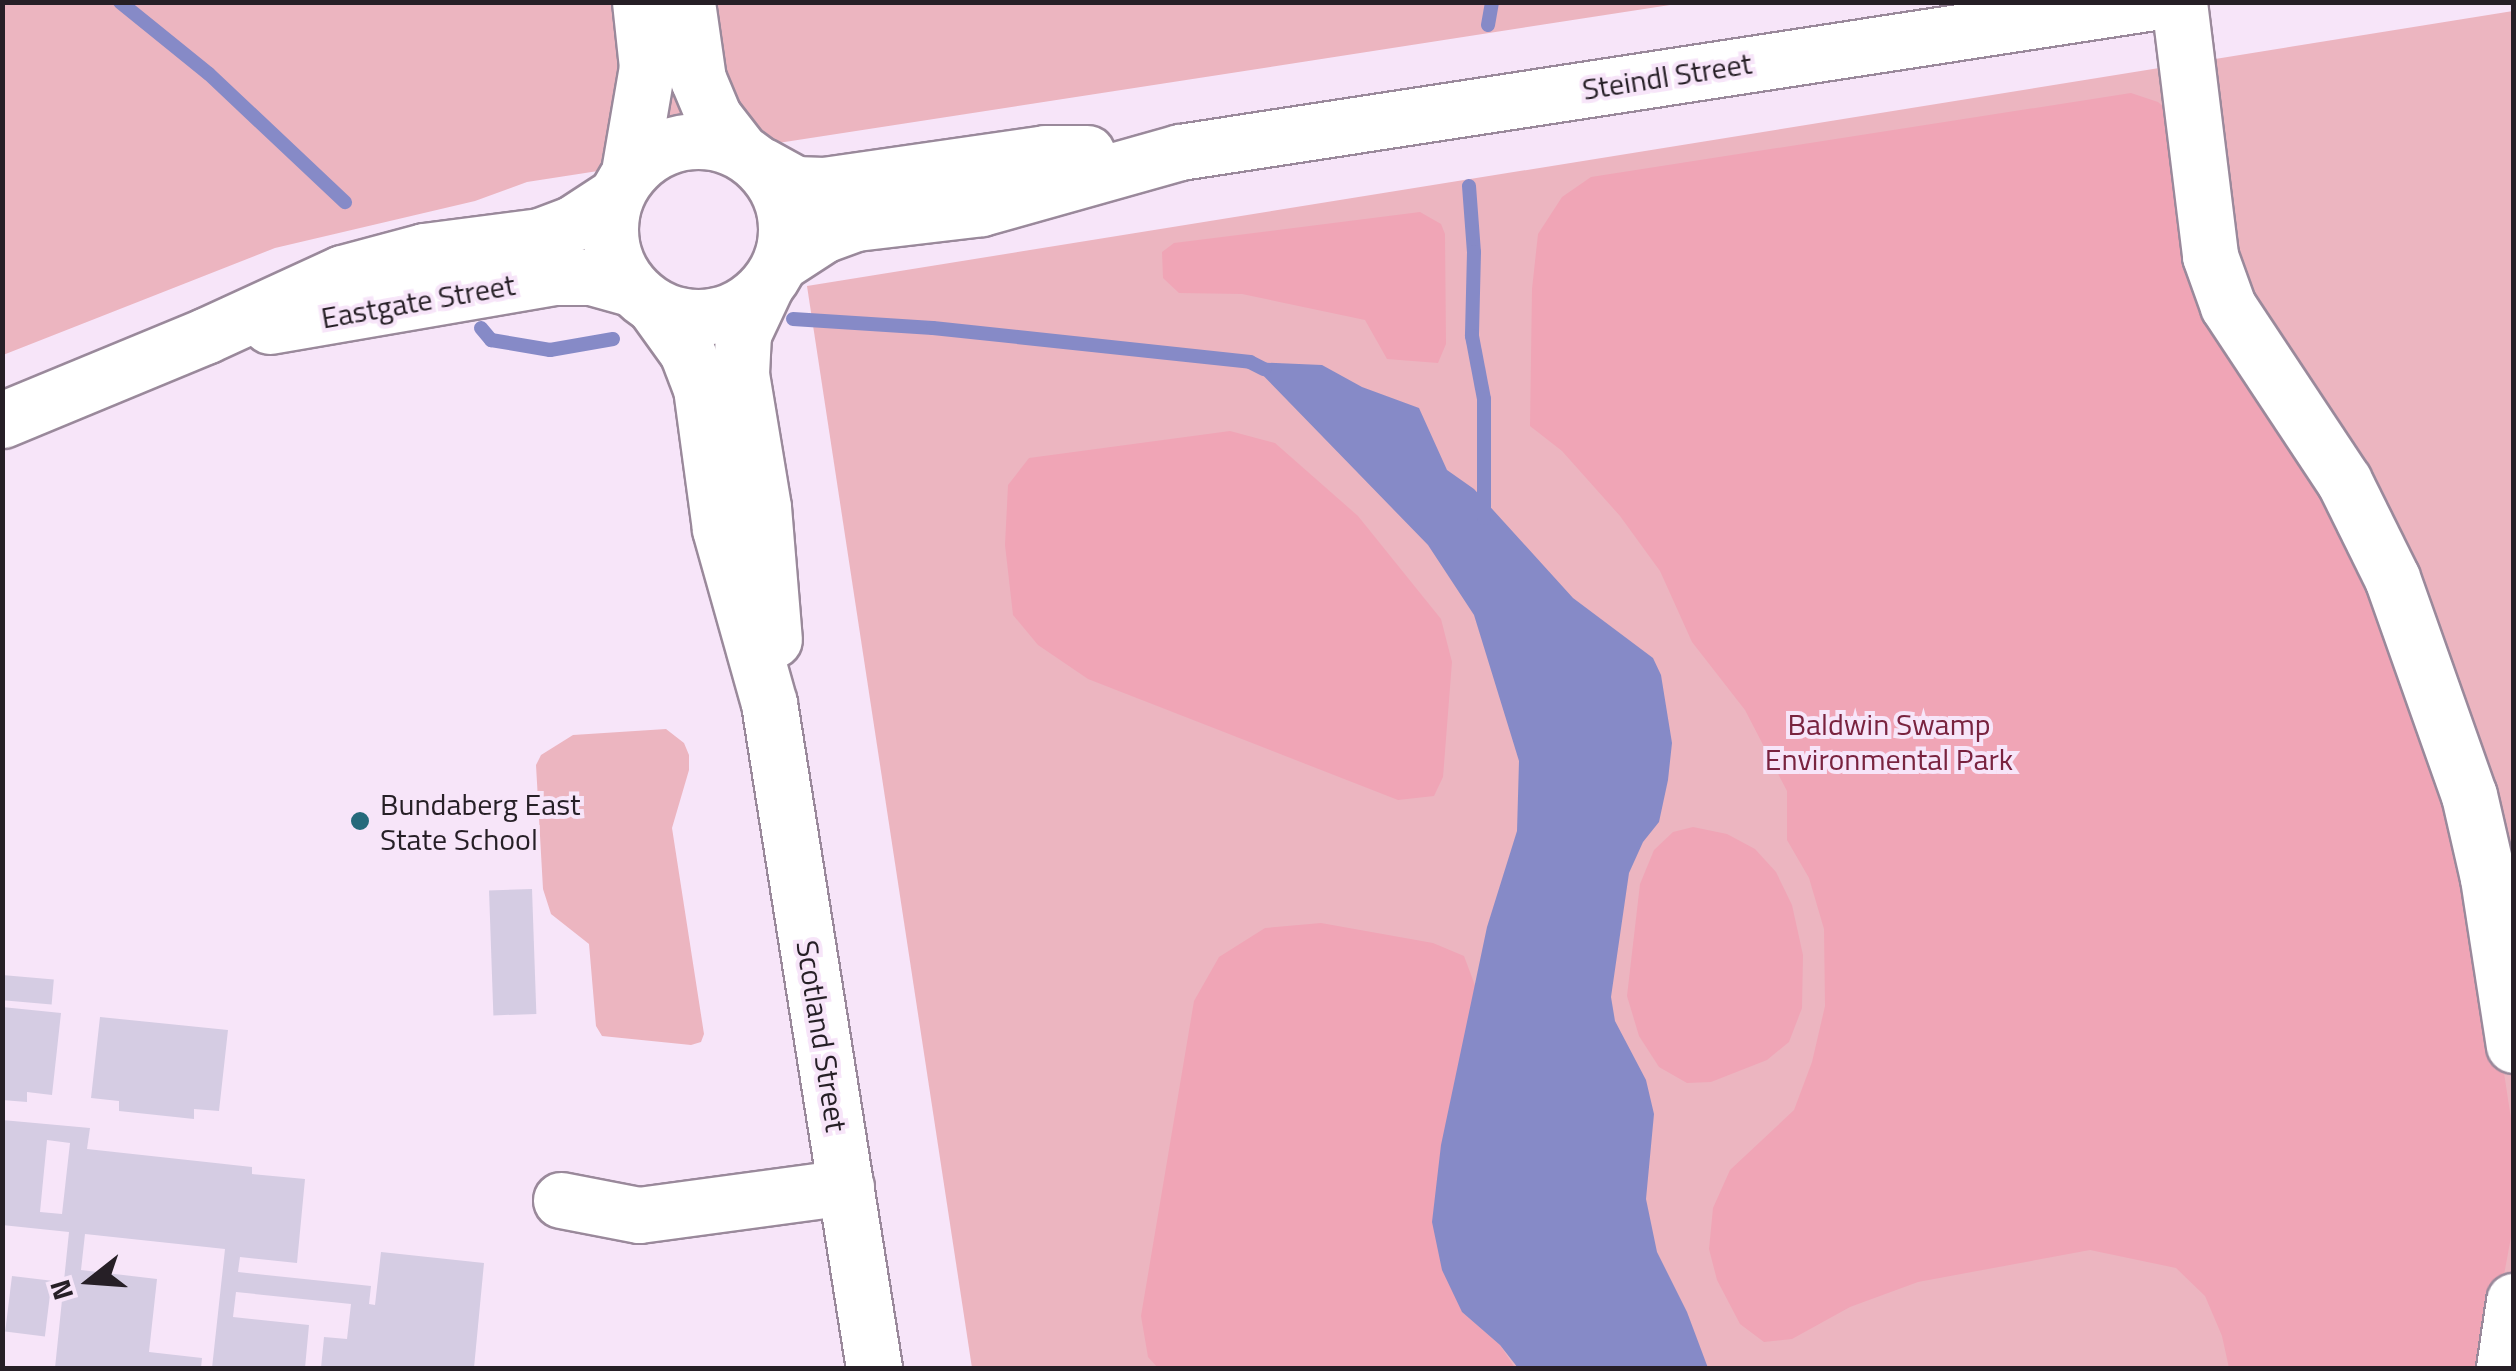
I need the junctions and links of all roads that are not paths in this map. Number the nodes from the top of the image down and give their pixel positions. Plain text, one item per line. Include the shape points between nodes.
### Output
1 (640, 2) edge
2 (687, 2) edge
3 (2154, 2) edge
4 (2179, 2) edge
5 (1180, 152) junction
6 (750, 157) junction
7 (622, 184) junction
8 (772, 275) junction
9 (642, 297) junction
10 (205, 336) junction
11 (2, 420) edge
12 (769, 702) junction
13 (2514, 1044) edge
14 (846, 1188) junction
15 (561, 1200) dead end
16 (2514, 1302) edge
17 (874, 1368) edge
18 (2504, 1368) edge

1 - 7 street via 647,67
2 - 6 street via 698,79 714,117
3 - 5 street, Steindl Street
4 - 13 street via 2210,256 2228,306 2344,481 2392,578 2469,795
5 - 6 street, Steindl Street via 1044,153 824,185 795,184
5 - 8 street, Steindl Street via 981,208 856,223 823,234
6 - 7 street via 710,140 680,141 652,152
6 - 8 street via 785,212
7 - 9 street via 610,244 618,267
7 - 10 street, Eastgate Street via 572,224 540,236 424,251 342,273
8 - 9 street via 741,307 712,317 682,316
8 - 12 street, Scotland Street via 743,334 741,374 772,572
9 - 10 street, Eastgate Street via 591,277 556,278
9 - 12 street, Scotland Street via 687,352 701,388 720,528
10 - 11 street, Eastgate Street
12 - 14 street, Scotland Street
14 - 15 street via 639,1215
14 - 17 street, Scotland Street
16 - 18 street

